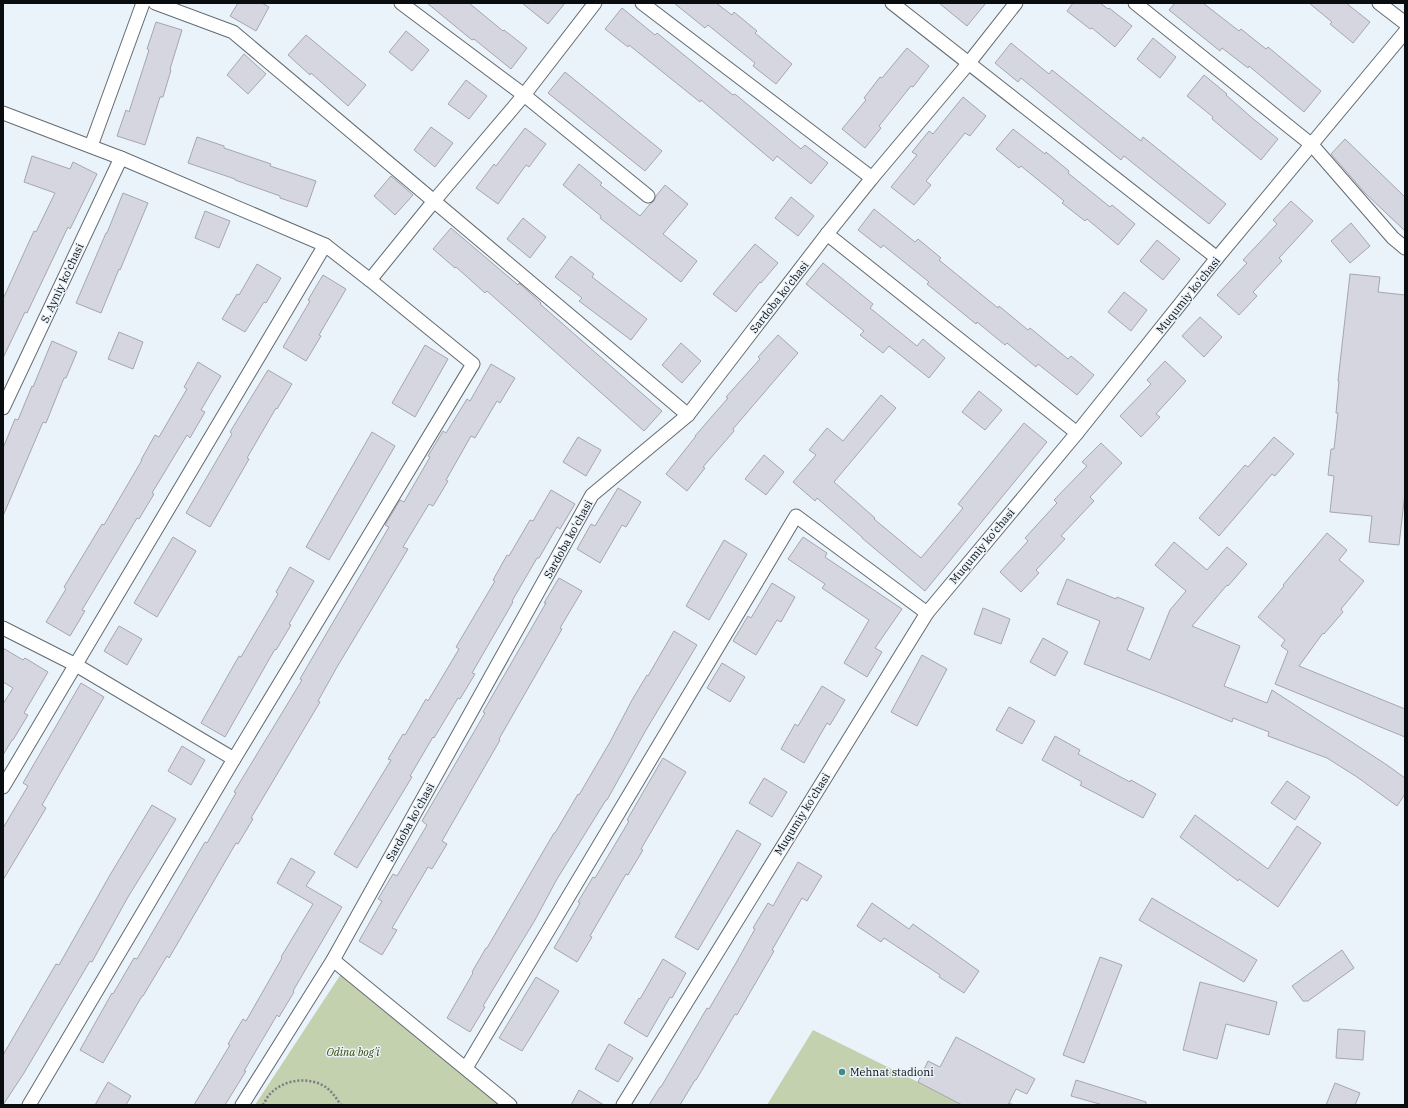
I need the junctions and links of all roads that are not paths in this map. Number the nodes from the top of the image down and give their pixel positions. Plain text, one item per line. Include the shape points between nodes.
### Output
1 (143, 3) edge
2 (155, 3) edge
3 (400, 3) edge
4 (595, 3) edge
5 (642, 3) edge
6 (892, 3) edge
7 (1016, 3) edge
8 (1135, 3) edge
9 (1379, 3) edge
10 (1405, 23) edge
11 (1405, 32) edge
12 (968, 64) junction
13 (524, 95) junction
14 (3, 113) edge
15 (1312, 145) junction
16 (91, 146) junction
17 (121, 158) junction
18 (872, 178) junction
19 (648, 196) dead end
20 (434, 201) junction
21 (826, 234) junction
22 (324, 246) junction
23 (1405, 248) edge
24 (1217, 258) junction
25 (370, 280) junction
26 (3, 408) edge
27 (688, 415) junction
28 (1077, 433) junction
29 (927, 613) junction
30 (3, 628) edge
31 (76, 666) junction
32 (234, 759) junction
33 (3, 787) edge
34 (333, 960) junction
35 (466, 1068) junction
36 (29, 1105) edge
37 (242, 1105) edge
38 (510, 1105) edge
39 (623, 1105) edge

1 - 16 street
2 - 20 street via 233,32
3 - 13 street
4 - 13 street
5 - 18 street
6 - 12 street
7 - 12 street, Sardoba ko'chasi
8 - 15 street
9 - 10 street
11 - 15 street, Muqumiy ko'chasi
12 - 18 street, Sardoba ko'chasi
12 - 24 street
13 - 19 street
13 - 20 street
14 - 16 street
15 - 23 street via 1393,238
15 - 24 street, Muqumiy ko'chasi
16 - 17 street
17 - 22 street
17 - 26 street, S. Ayniy ko'chasi
18 - 21 street, Sardoba ko'chasi
20 - 25 street
20 - 27 street
21 - 27 street, Sardoba ko'chasi
21 - 28 street
22 - 25 street
22 - 31 street
24 - 28 street, Muqumiy ko'chasi
25 - 32 street via 473,364
27 - 34 street, Sardoba ko'chasi via 592,495
28 - 29 street, Muqumiy ko'chasi
29 - 35 street via 796,516
29 - 39 street, Muqumiy ko'chasi
30 - 31 street
31 - 32 street
31 - 33 street
32 - 36 street
34 - 35 street
34 - 37 street, Sardoba ko'chasi
35 - 38 street

